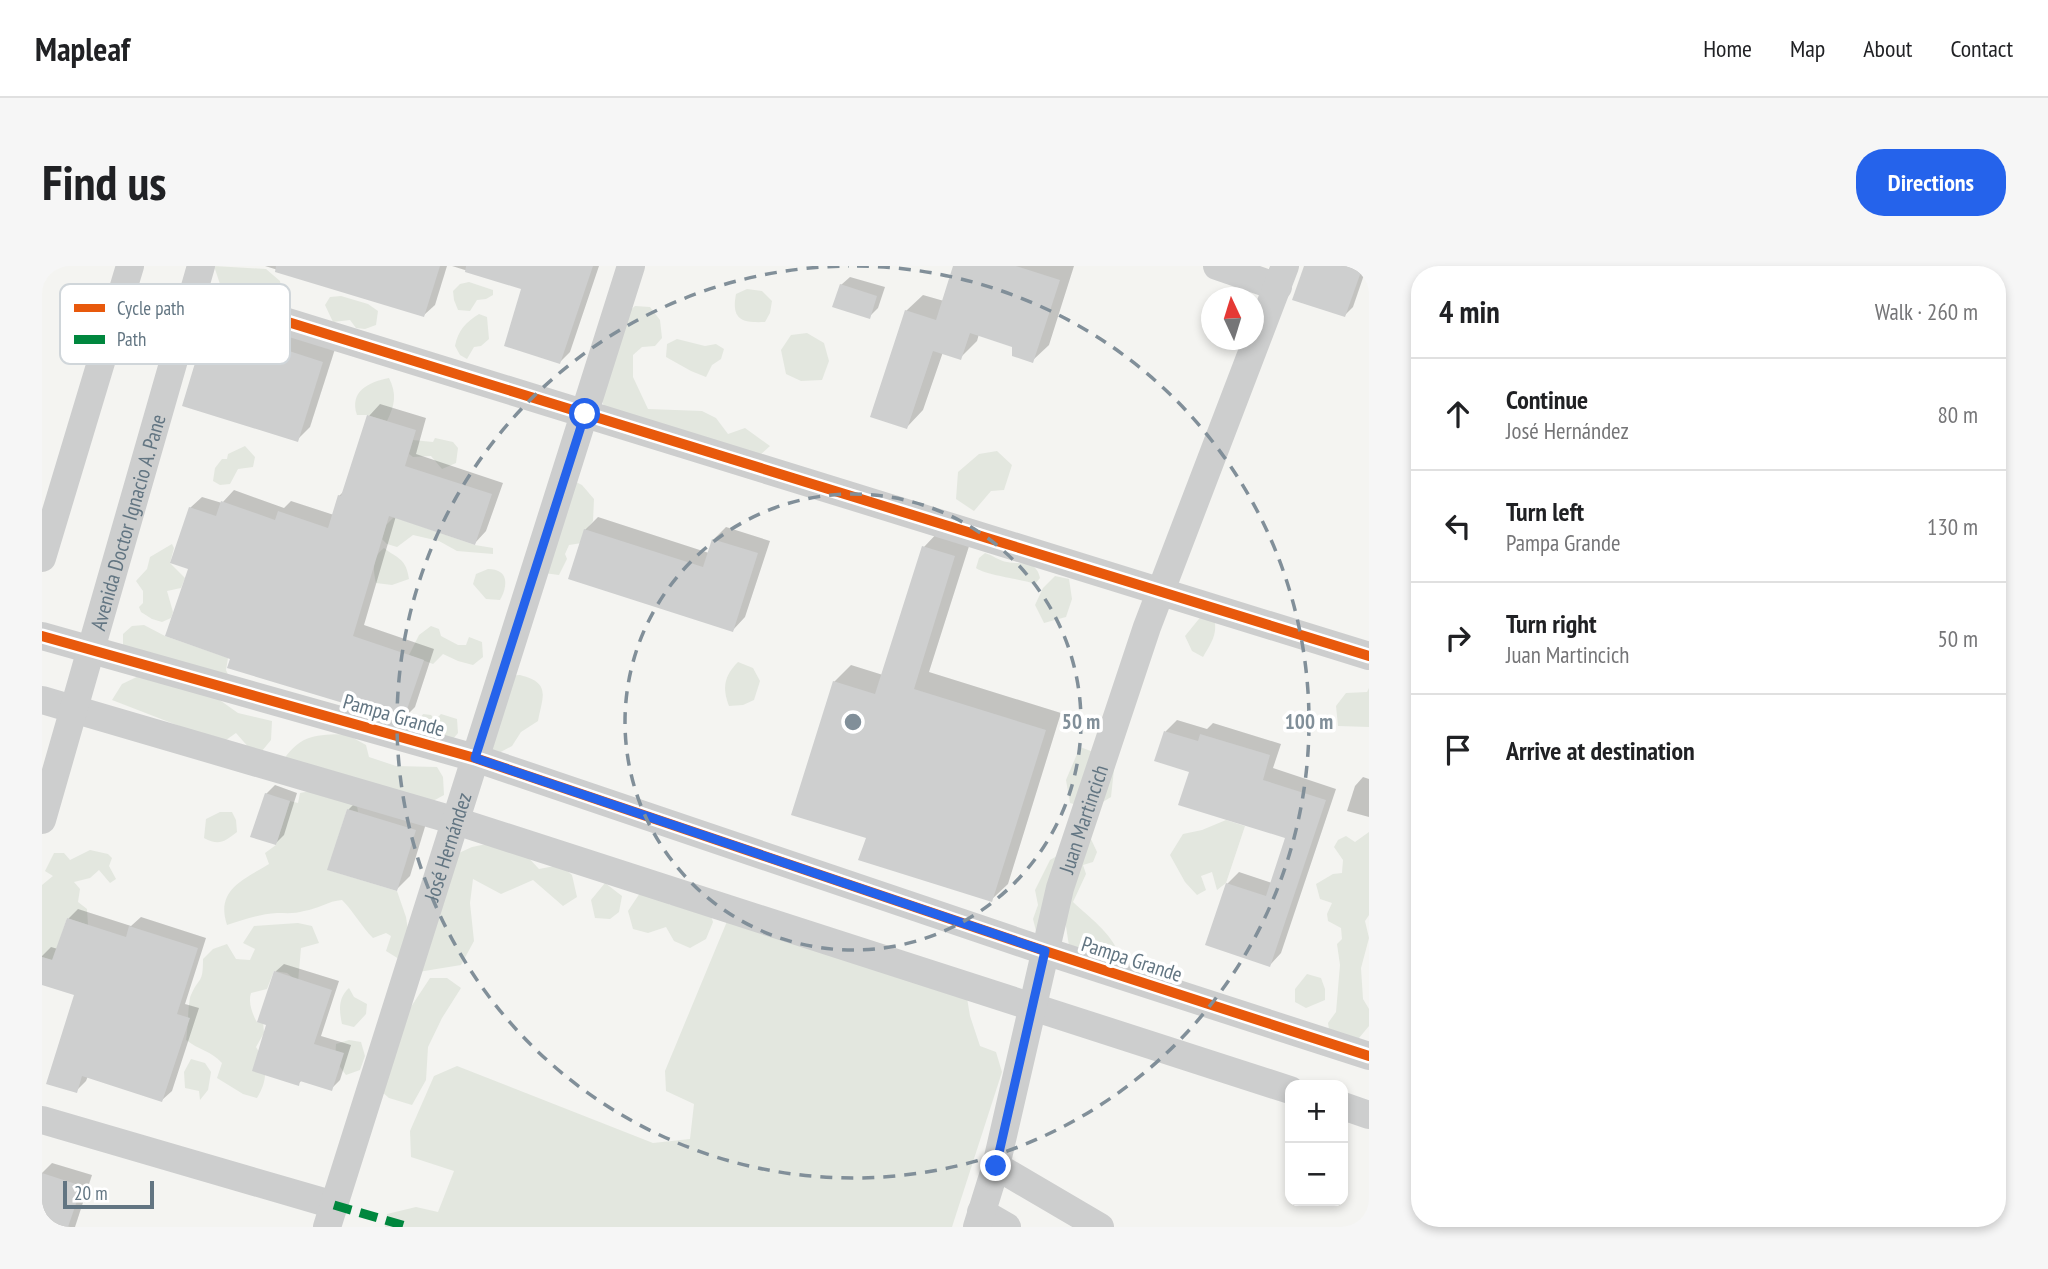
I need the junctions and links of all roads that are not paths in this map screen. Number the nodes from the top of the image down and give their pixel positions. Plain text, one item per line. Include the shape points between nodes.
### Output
1 (130, 266) edge
2 (201, 266) edge
3 (631, 266) edge
4 (1217, 266) edge
5 (1281, 276) edge
6 (125, 284) edge
7 (196, 284) edge
8 (290, 323) edge
9 (100, 364) edge
10 (174, 364) edge
11 (585, 414) junction
12 (42, 558) edge
13 (1161, 592) junction
14 (42, 636) edge
15 (91, 650) junction
16 (1369, 656) edge
17 (42, 700) edge
18 (74, 709) junction
19 (475, 758) junction
20 (42, 820) edge
21 (456, 821) junction
22 (1045, 951) junction
23 (1034, 1007) junction
24 (1369, 1056) edge
25 (1285, 1088) edge
26 (1348, 1108) edge
27 (1369, 1115) edge
28 (42, 1120) edge
29 (996, 1166) junction
30 (331, 1216) edge
31 (979, 1220) edge
32 (1007, 1227) edge
33 (1100, 1227) edge

1 - 6 street
2 - 7 street, Avenida Doctor Ignacio A. Pane
3 - 11 street, José Hernández
4 - 5 street
5 - 13 street, Juan Martincich
8 - 11 street
9 - 12 street
10 - 15 street, Avenida Doctor Ignacio A. Pane
11 - 13 street
11 - 19 street, José Hernández
13 - 16 street
13 - 22 street, Juan Martincich via 1060,888
14 - 15 street, Pampa Grande
15 - 18 street, Avenida Doctor Ignacio A. Pane
15 - 19 street, Pampa Grande
17 - 18 street
18 - 20 street, Avenida Doctor Ignacio A. Pane
18 - 21 street
19 - 21 street, José Hernández
19 - 22 street, Pampa Grande
21 - 23 street
21 - 30 street, José Hernández
22 - 23 street, Juan Martincich
22 - 24 street, Pampa Grande
23 - 25 street
23 - 29 street, Juan Martincich
26 - 27 street
28 - 30 street
29 - 31 street, Juan Martincich
29 - 33 street
31 - 32 street

